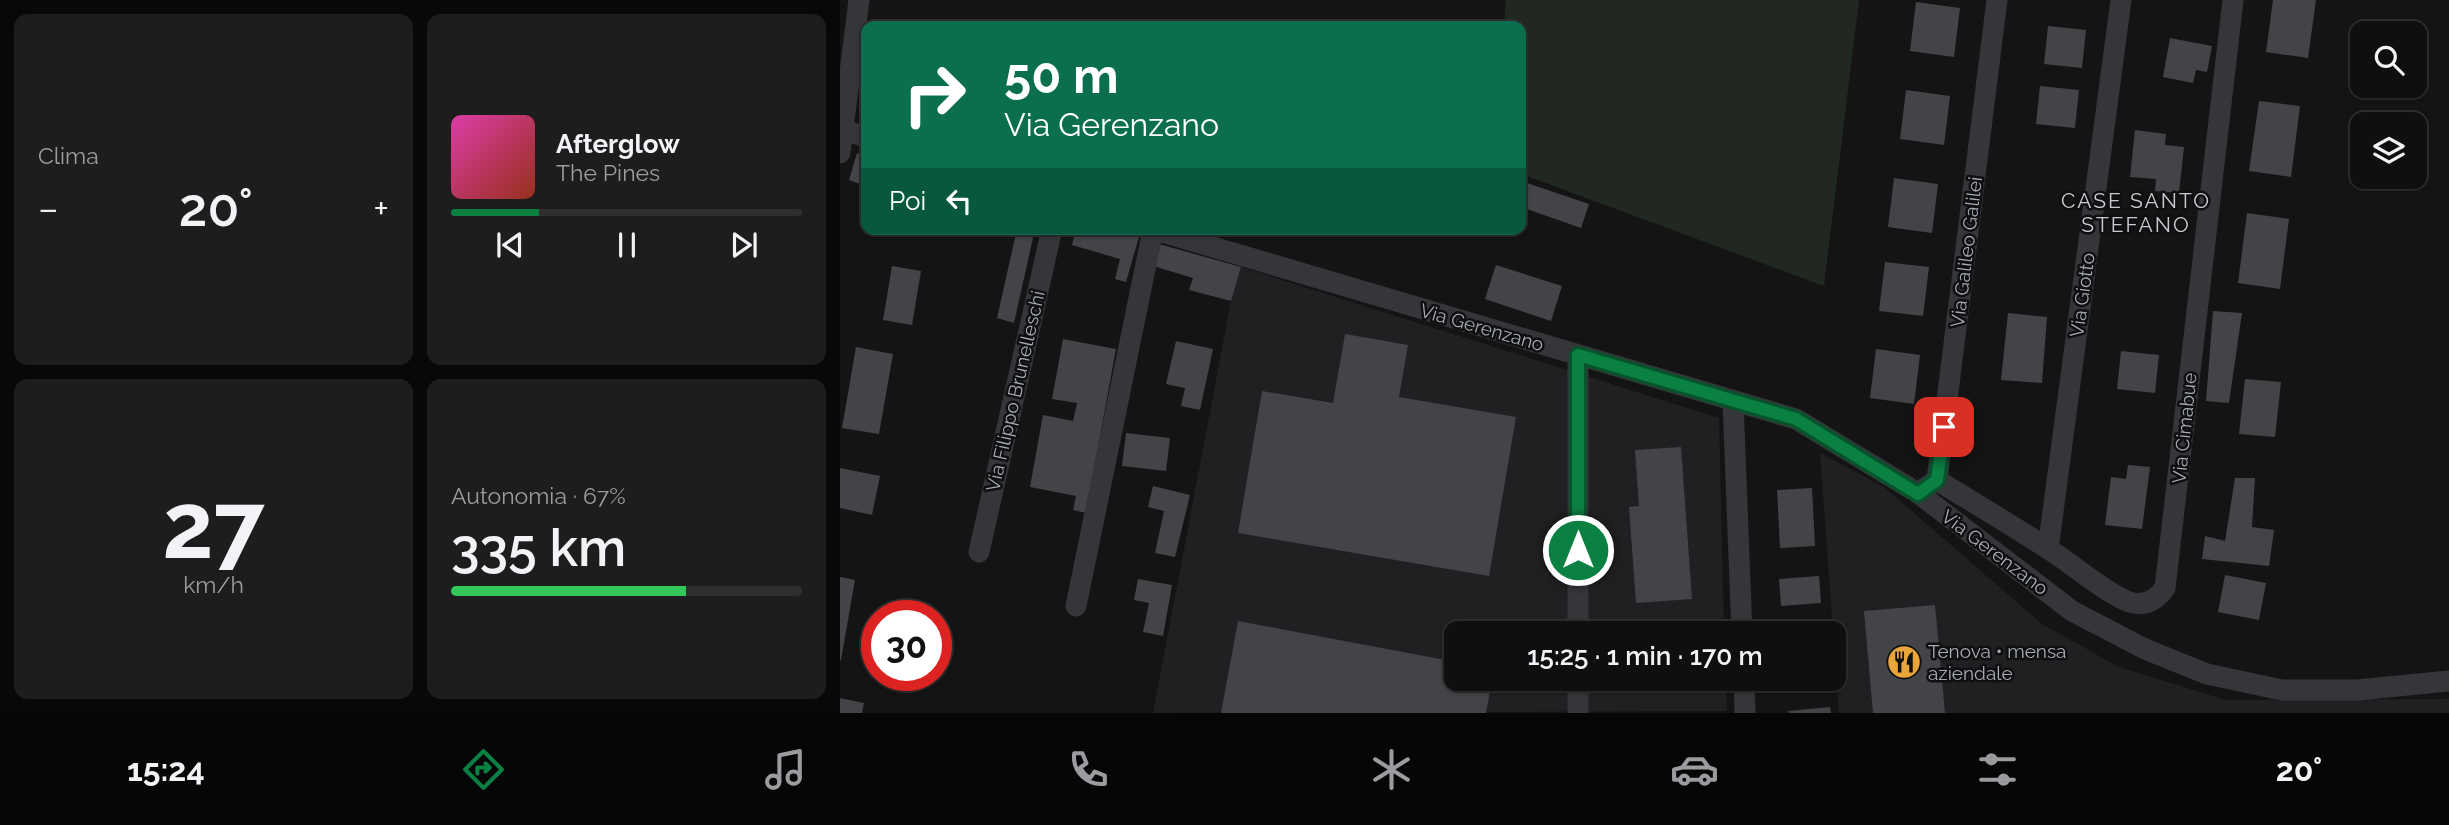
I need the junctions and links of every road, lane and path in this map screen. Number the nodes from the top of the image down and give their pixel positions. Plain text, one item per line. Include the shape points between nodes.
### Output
1 (859, 0) edge
2 (1997, 0) edge
3 (2121, 0) edge
4 (2233, 0) edge
5 (841, 129) edge
6 (861, 135) edge
7 (840, 153) edge
8 (1051, 235) edge
9 (1151, 235) edge
10 (1172, 235) edge
11 (1578, 355) junction
12 (1733, 401) junction
13 (1937, 480) junction
14 (1918, 494) junction
15 (2048, 549) junction
16 (979, 552) dead end
17 (1076, 606) dead end
18 (1578, 621) edge
19 (1741, 621) edge
20 (2449, 681) edge
21 (1578, 691) edge
22 (1744, 691) edge
23 (1578, 713) edge
24 (1745, 713) edge

1 - 5 street
2 - 13 street, Via Galileo Galilei
3 - 15 street, Via Giotto
4 - 15 street, Via Cimabue via 2165,588 2157,598 2134,603
5 - 6 street
5 - 7 street
8 - 16 street, Via Filippo Brunelleschi
9 - 17 street, Via Gerenzano
10 - 11 street, Via Gerenzano
11 - 12 street, Via Gerenzano
11 - 18 street
12 - 14 street, Via Gerenzano via 1796,419
12 - 19 street
13 - 14 street
13 - 15 street, Via Cimabue
14 - 20 street, Via Gerenzano via 2072,611 2145,649 2207,674 2282,690 2357,690
21 - 23 street
22 - 24 street

